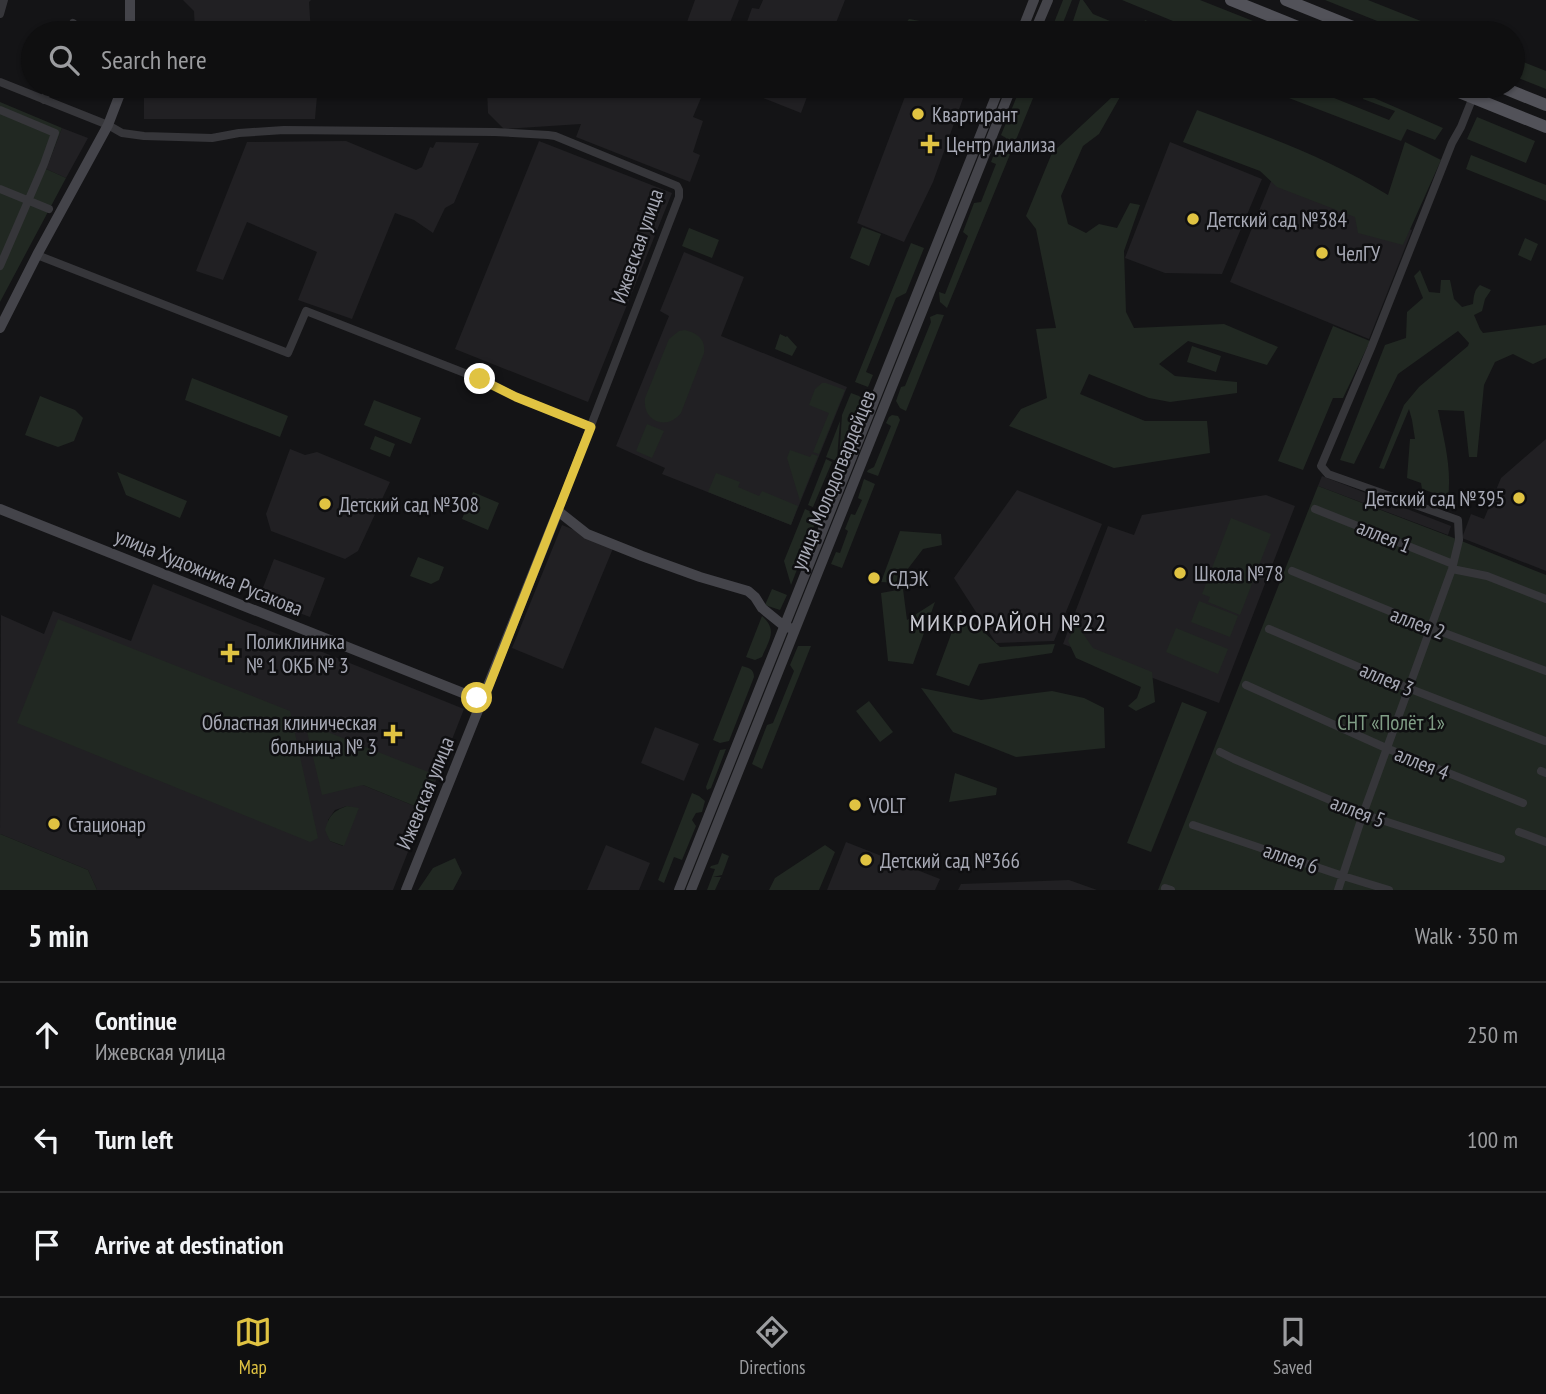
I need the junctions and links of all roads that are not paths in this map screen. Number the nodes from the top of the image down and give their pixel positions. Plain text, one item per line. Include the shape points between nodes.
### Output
1 (4, 0) edge
2 (130, 0) edge
3 (1034, 0) edge
4 (1048, 0) edge
5 (1231, 0) edge
6 (1286, 0) edge
7 (1299, 0) edge
8 (0, 14) edge
9 (1323, 15) junction
10 (130, 21) edge
11 (1026, 21) edge
12 (1039, 21) edge
13 (1284, 21) edge
14 (1338, 21) edge
15 (0, 82) edge
16 (21, 91) edge
17 (1525, 97) edge
18 (39, 98) edge
19 (117, 98) edge
20 (995, 98) edge
21 (1007, 98) edge
22 (1473, 98) edge
23 (1475, 98) edge
24 (44, 100) joint
25 (1546, 105) edge
26 (0, 110) edge
27 (107, 125) junction
28 (1546, 127) edge
29 (0, 190) edge
30 (28, 201) junction
31 (49, 209) dead end
32 (2, 255) edge
33 (37, 255) junction
34 (0, 266) edge
35 (0, 328) edge
36 (591, 427) junction
37 (0, 509) edge
38 (1315, 509) dead end
39 (558, 511) junction
40 (1452, 566) junction
41 (1292, 571) dead end
42 (1546, 599) edge
43 (789, 628) junction
44 (1431, 628) junction
45 (1269, 629) dead end
46 (1546, 671) edge
47 (1246, 685) dead end
48 (1408, 688) junction
49 (483, 701) junction
50 (1545, 741) edge
51 (1386, 748) junction
52 (1220, 752) dead end
53 (1523, 803) dead end
54 (1363, 814) junction
55 (1193, 825) dead end
56 (1519, 832) dead end
57 (1546, 842) edge
58 (1501, 859) dead end
59 (1342, 876) junction
60 (406, 890) edge
61 (679, 890) edge
62 (691, 890) edge
63 (1338, 890) edge
64 (1390, 890) edge

1 - 8 street
2 - 10 main road
3 - 11 main road
4 - 12 main road
5 - 13 main road
6 - 9 main road
7 - 9 main road
9 - 14 main road
15 - 16 street, Ижевская улица
17 - 25 main road
18 - 24 street, Ижевская улица
19 - 27 main road
20 - 43 main road, улица Молодогвардейцев
21 - 43 main road, улица Молодогвардейцев
22 - 40 street via 1321,466 1335,477 1458,520 1459,540
23 - 28 main road
24 - 27 street, Ижевская улица
26 - 30 street via 55,133
27 - 33 main road
27 - 36 street, Ижевская улица via 144,136 212,138 284,130 548,135 674,184 679,197
29 - 30 street
30 - 31 street
30 - 32 street
32 - 34 street
33 - 35 main road
33 - 36 street via 288,353 306,311
36 - 39 street, Ижевская улица
37 - 49 main road, улица Художника Русакова
38 - 40 street, аллея 1
39 - 43 main road via 587,534 748,591
39 - 49 main road, Ижевская улица
40 - 42 street, аллея 1
40 - 44 street
41 - 44 street, аллея 2
43 - 61 main road, улица Молодогвардейцев
43 - 62 main road, улица Молодогвардейцев
44 - 46 street, аллея 2
44 - 48 street
45 - 48 street, аллея 3
47 - 51 street, аллея 4
48 - 50 street, аллея 3
48 - 51 street
49 - 60 main road, Ижевская улица
51 - 53 street, аллея 4
51 - 54 street
52 - 54 street, аллея 5
54 - 58 street, аллея 5
54 - 59 street
55 - 59 street, аллея 6
56 - 57 street
59 - 63 street
59 - 64 street, аллея 6

